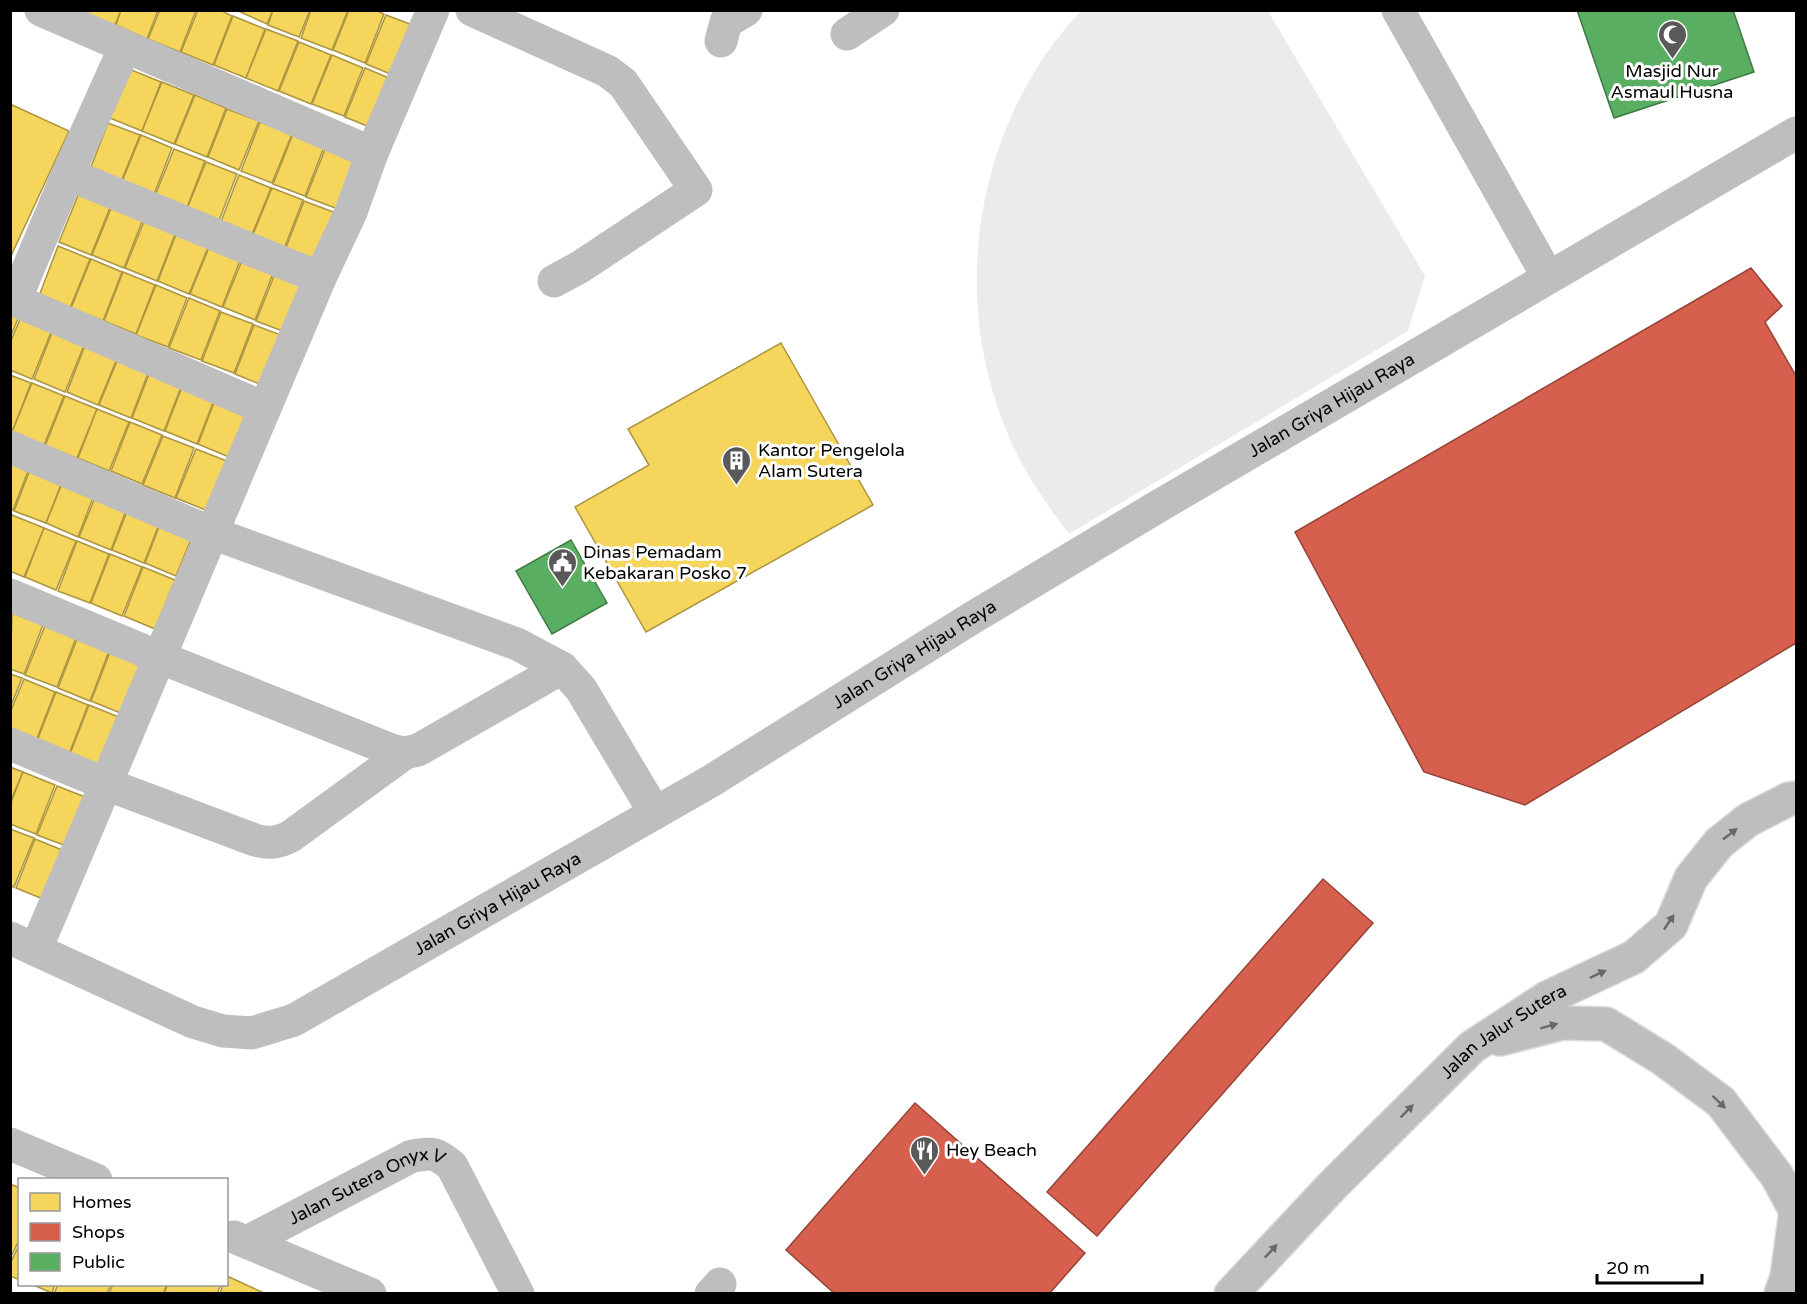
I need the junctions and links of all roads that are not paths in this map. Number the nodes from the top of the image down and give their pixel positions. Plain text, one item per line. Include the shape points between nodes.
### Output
1 (41, 10) edge
2 (472, 10) edge
3 (746, 10) edge
4 (882, 10) edge
5 (1398, 10) edge
6 (422, 14) edge
7 (847, 34) dead end
8 (721, 41) dead end
9 (125, 47) junction
10 (1797, 133) edge
11 (372, 153) junction
12 (68, 174) junction
13 (1548, 277) junction
14 (320, 278) junction
15 (554, 281) dead end
16 (13, 299) edge
17 (264, 408) junction
18 (10, 447) edge
19 (212, 533) junction
20 (10, 595) edge
21 (159, 657) junction
22 (562, 668) junction
23 (10, 744) edge
24 (405, 753) junction
25 (106, 784) junction
26 (1794, 797) edge
27 (655, 813) junction
28 (23, 944) edge
29 (1472, 1047) junction
30 (10, 1144) edge
31 (94, 1178) edge
32 (237, 1238) edge
33 (370, 1293) edge
34 (519, 1293) edge
35 (1232, 1293) edge
36 (1781, 1293) edge

1 - 9 street
2 - 15 street via 607,71 623,83 696,190
3 - 8 street via 726,22
4 - 7 street
5 - 13 street
6 - 11 street
9 - 11 street
9 - 12 street
10 - 13 street, Jalan Griya Hijau Raya
11 - 14 street via 351,212
12 - 14 street
12 - 16 street
13 - 27 street, Jalan Griya Hijau Raya via 1092,546
14 - 17 street
16 - 17 street
17 - 19 street
18 - 19 street
19 - 21 street
19 - 22 street via 518,644
20 - 21 street
21 - 24 street
21 - 25 street
22 - 24 street via 418,750
22 - 27 street via 581,689
23 - 25 street
24 - 25 street via 279,842 255,840
25 - 28 street
29 -> 26 street, Jalan Jalur Sutera via 1547,998 1634,957 1671,925 1691,878 1719,843 1748,820
27 - 28 street, Jalan Griya Hijau Raya via 294,1020 252,1033 193,1023
35 -> 29 street, Jalan Jalur Sutera via 1333,1185
29 -> 36 street via 1562,1023 1606,1024 1721,1101 1777,1176 1796,1211 1787,1277
30 - 31 street
32 - 33 street, Jalan Sutera Onyx V
32 - 34 street, Jalan Sutera Onyx V via 412,1156 440,1155 452,1166

